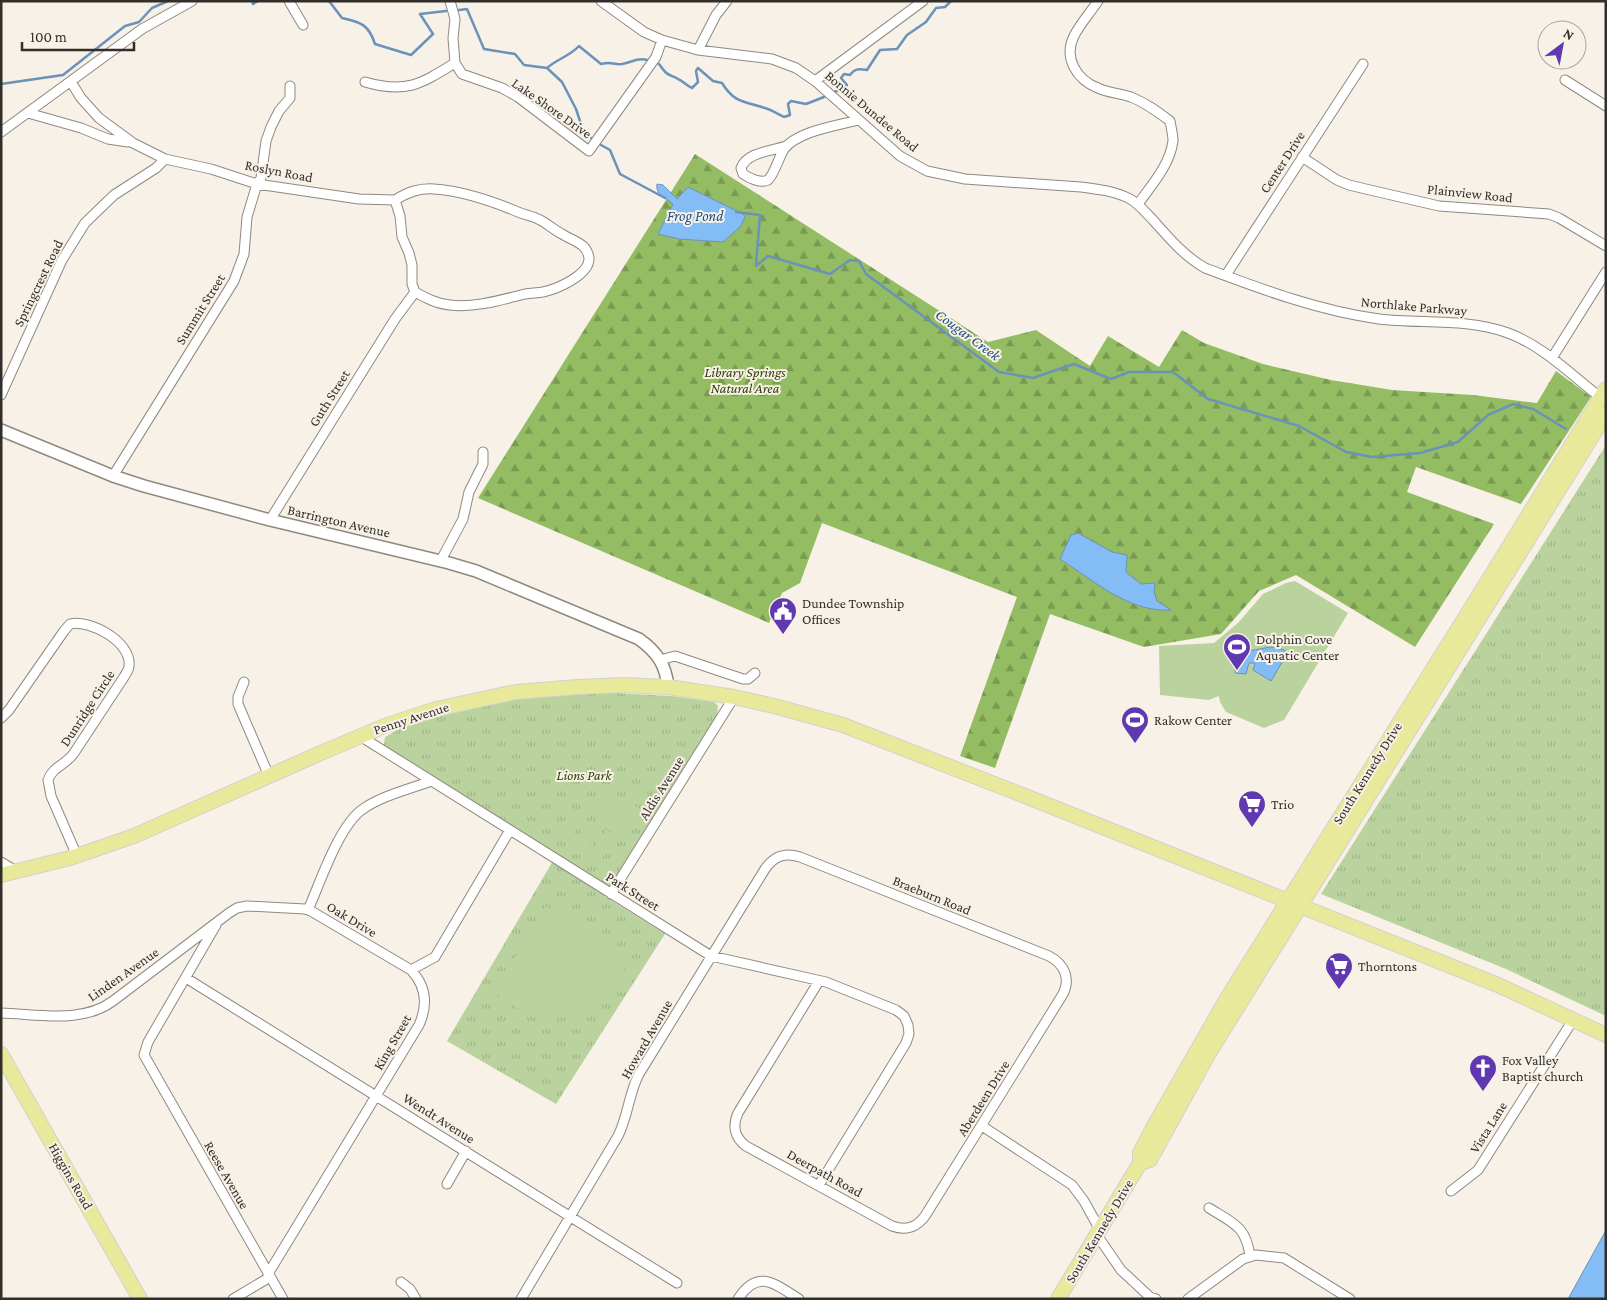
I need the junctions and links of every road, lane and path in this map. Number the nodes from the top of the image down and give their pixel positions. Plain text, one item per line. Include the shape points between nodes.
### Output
1 (192, 1) edge
2 (289, 1) edge
3 (450, 1) edge
4 (601, 1) edge
5 (727, 1) edge
6 (923, 1) edge
7 (1098, 1) edge
8 (303, 24) dead end
9 (662, 40) junction
10 (698, 50) junction
11 (455, 63) junction
12 (1363, 64) dead end
13 (1565, 80) dead end
14 (815, 81) junction
15 (71, 82) junction
16 (365, 82) dead end
17 (290, 86) dead end
18 (1606, 106) edge
19 (28, 113) junction
20 (858, 120) junction
21 (1, 132) edge
22 (133, 142) junction
23 (786, 146) junction
24 (1302, 157) junction
25 (165, 159) junction
26 (257, 184) junction
27 (395, 200) junction
28 (1138, 204) junction
29 (1606, 246) edge
30 (1179, 249) joint
31 (1606, 272) edge
32 (1226, 276) junction
33 (414, 292) junction
34 (1552, 358) junction
35 (1, 395) edge
36 (1604, 396) edge
37 (1606, 414) edge
38 (1, 430) edge
39 (483, 452) dead end
40 (113, 476) junction
41 (270, 520) junction
42 (440, 560) junction
43 (660, 660) junction
44 (755, 673) dead end
45 (244, 682) dead end
46 (668, 687) junction
47 (734, 697) junction
48 (1, 718) edge
49 (360, 736) junction
50 (269, 776) junction
51 (431, 781) junction
52 (510, 830) junction
53 (782, 855) joint
54 (78, 856) junction
55 (1, 862) edge
56 (16, 871) junction
57 (1, 875) edge
58 (611, 894) junction
59 (1288, 901) junction
60 (1301, 907) junction
61 (308, 910) junction
62 (218, 922) junction
63 (712, 956) junction
64 (410, 970) junction
65 (1065, 972) joint
66 (186, 978) junction
67 (819, 981) junction
68 (1, 1013) edge
69 (1573, 1020) junction
70 (1606, 1034) edge
71 (1, 1054) edge
72 (376, 1096) junction
73 (982, 1126) junction
74 (466, 1151) junction
75 (1140, 1163) junction
76 (447, 1184) dead end
77 (819, 1185) junction
78 (1451, 1191) dead end
79 (1209, 1208) dead end
80 (570, 1216) junction
81 (908, 1228) joint
82 (1099, 1232) junction
83 (1250, 1256) junction
84 (269, 1276) junction
85 (401, 1282) dead end
86 (677, 1283) dead end
87 (1151, 1298) edge
88 (140, 1299) edge
89 (233, 1299) edge
90 (283, 1299) edge
91 (416, 1299) edge
92 (520, 1299) edge
93 (738, 1299) edge
94 (799, 1299) edge
95 (1058, 1299) edge
96 (1188, 1299) edge
97 (1350, 1299) edge

1 - 15 street via 142,29
2 - 8 street
3 - 11 street via 455,20
4 - 9 street, Bonnie Dundee Road via 644,32
5 - 10 street
6 - 14 street
7 - 28 street via 1074,37 1070,59 1074,70 1098,89 1143,102 1170,121 1173,141 1164,166
9 - 10 street, Bonnie Dundee Road
9 - 11 street, Lake Shore Drive via 652,64 589,151 518,97 462,74
10 - 14 street, Bonnie Dundee Road via 772,59 796,68
11 - 16 street via 408,87
12 - 24 street, Center Drive
13 - 18 street
14 - 20 street, Bonnie Dundee Road
15 - 19 street
15 - 22 street, Roslyn Road via 99,118
17 - 26 street, Summit Street via 290,98 271,127
19 - 21 street
19 - 22 street, Roslyn Road via 108,139
20 - 23 street via 800,136
20 - 28 street, Bonnie Dundee Road via 900,156 927,171 965,179 1099,189
22 - 25 street, Roslyn Road
23 - 23 street via 767,180 743,174 741,168 746,160
24 - 29 street, Plainview Road via 1337,180 1439,206 1549,214
24 - 32 street, Center Drive
25 - 26 street, Roslyn Road via 212,169
25 - 35 street, Springcrest Road via 114,195 81,229 62,260
26 - 27 street, Roslyn Road via 359,199
26 - 40 street, Summit Street via 247,217 244,254 234,281
27 - 33 street via 402,237 412,265
27 - 33 street, Roslyn Road via 407,193 434,189 473,196 537,218 581,243 589,256 587,266 577,277 544,292 464,306 438,303
28 - 30 street, Bonnie Dundee Road
30 - 32 street, Northlake Parkway via 1205,268
31 - 34 street
32 - 34 street, Northlake Parkway via 1317,307 1378,319 1497,330 1516,336
33 - 41 street, Guth Street
34 - 36 street, Northlake Parkway
36 - 59 main road, South Kennedy Drive
37 - 60 main road, South Kennedy Drive
38 - 40 street, Barrington Avenue
39 - 42 street via 482,467 469,492 463,519
40 - 41 street, Barrington Avenue
41 - 42 street, Barrington Avenue
42 - 43 street, Barrington Avenue via 476,571 632,635 651,648
43 - 44 street via 675,656 745,679
43 - 46 street, Barrington Avenue via 666,671
45 - 50 street via 238,704
46 - 47 main road, Penny Avenue
46 - 49 main road, Penny Avenue via 624,685 511,692 436,709
47 - 58 street, Aldis Avenue
47 - 59 main road, Penny Avenue via 843,725
48 - 54 street, Dunridge Circle via 10,710 70,624 83,623 105,632 126,652 130,665 124,677 72,756 56,767 48,780 51,796
49 - 50 main road, Penny Avenue
49 - 51 street, Park Street
50 - 54 main road, Penny Avenue via 134,836
51 - 52 street, Park Street
51 - 61 street via 375,802 356,814 340,838
52 - 58 street, Park Street
52 - 64 street via 436,955
53 - 63 street, Howard Avenue via 768,866
53 - 65 street, Braeburn Road via 800,857 1049,956
54 - 56 main road, Penny Avenue
55 - 56 street
56 - 57 main road, Penny Avenue
58 - 63 street, Park Street
59 - 60 main road, Penny Avenue
59 - 75 main road, South Kennedy Drive via 1189,1064 1140,1153
60 - 69 main road, Penny Avenue via 1498,985
60 - 75 main road, South Kennedy Drive via 1209,1054 1150,1160
61 - 62 street, Oak Drive via 247,906 235,909
61 - 64 street, Oak Drive
62 - 66 street
62 - 68 street, Linden Avenue via 95,1012 74,1016
63 - 67 street, Park Street
63 - 80 street, Howard Avenue via 639,1074 621,1130
64 - 72 street, King Street via 423,992 424,1012
65 - 73 street, Aberdeen Drive via 1067,982 1063,994
66 - 72 street, Wendt Avenue
66 - 84 street, Reese Avenue via 144,1049 144,1055
67 - 77 street, Deerpath Road via 734,1122 735,1131 746,1146
67 - 77 street, Park Street via 894,1009 902,1014 909,1034
69 - 70 main road, Penny Avenue
69 - 78 street, Vista Lane via 1478,1170
71 - 88 main road, Higgins Road
72 - 74 street, Wendt Avenue
72 - 84 street, King Street
73 - 81 street, Aberdeen Drive via 925,1216
73 - 82 street via 1072,1185
74 - 76 street
74 - 80 street, Wendt Avenue
75 - 82 main road, South Kennedy Drive
77 - 81 street, Deerpath Road via 892,1226
79 - 83 street via 1240,1228 1248,1240
80 - 86 street, Wendt Avenue
80 - 92 street, Howard Avenue
82 - 87 street via 1120,1270
82 - 95 main road, South Kennedy Drive
83 - 96 street
83 - 97 street via 1284,1258
84 - 89 street, King Street
84 - 90 street, Reese Avenue
85 - 91 street via 410,1288
93 - 94 street via 749,1285 762,1281 777,1285

